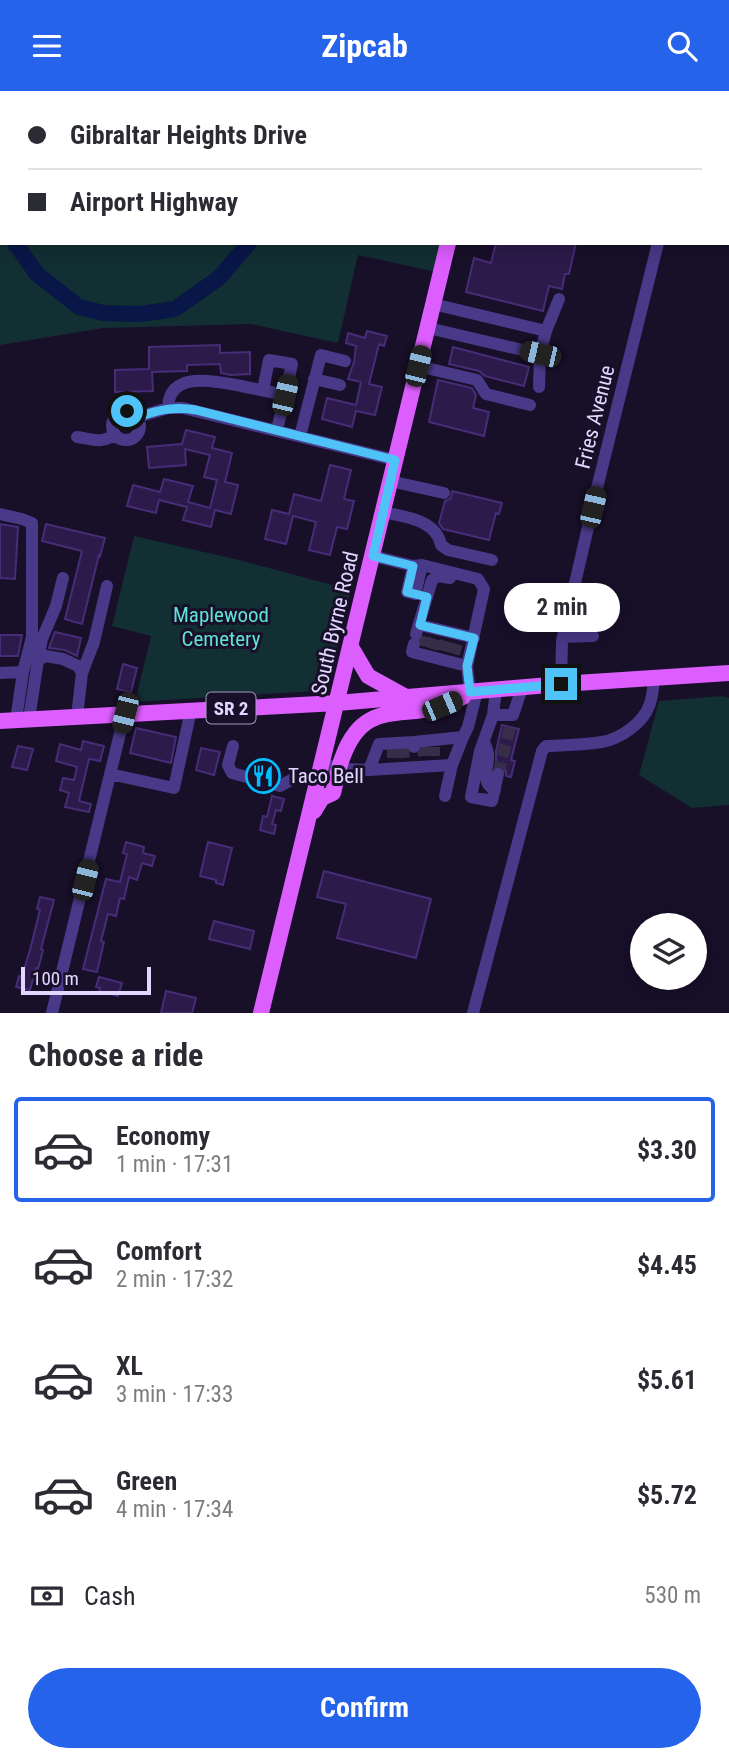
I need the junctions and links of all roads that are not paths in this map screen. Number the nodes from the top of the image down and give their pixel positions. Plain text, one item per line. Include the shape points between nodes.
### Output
1 (448, 245) edge
2 (657, 245) edge
3 (559, 299) dead end
4 (433, 304) junction
5 (428, 328) junction
6 (546, 331) junction
7 (540, 354) junction
8 (345, 361) dead end
9 (418, 366) junction
10 (314, 379) junction
11 (340, 385) dead end
12 (539, 387) dead end
13 (263, 390) junction
14 (285, 395) junction
15 (530, 405) dead end
16 (168, 408) junction
17 (138, 417) junction
18 (277, 430) junction
19 (114, 435) junction
20 (300, 436) junction
21 (77, 437) dead end
22 (395, 460) junction
23 (390, 481) junction
24 (443, 493) dead end
25 (383, 512) junction
26 (0, 514) edge
27 (373, 556) junction
28 (492, 560) dead end
29 (417, 566) junction
30 (63, 579) dead end
31 (107, 586) dead end
32 (421, 596) junction
33 (477, 623) junction
34 (593, 636) dead end
35 (563, 637) junction
36 (474, 638) junction
37 (436, 643) junction
38 (351, 647) junction
39 (38, 660) junction
40 (467, 666) junction
41 (23, 672) junction
42 (0, 673) edge
43 (82, 673) junction
44 (729, 673) edge
45 (654, 678) junction
46 (561, 684) junction
47 (522, 688) junction
48 (496, 690) junction
49 (473, 692) junction
50 (406, 697) junction
51 (337, 703) junction
52 (191, 710) junction
53 (125, 713) junction
54 (493, 715) junction
55 (77, 716) junction
56 (15, 720) edge
57 (463, 737) junction
58 (484, 742) junction
59 (233, 745) dead end
60 (414, 754) junction
61 (322, 764) junction
62 (452, 765) junction
63 (340, 767) junction
64 (369, 770) junction
65 (110, 774) junction
66 (498, 774) tunnel mouth
67 (293, 779) dead end
68 (495, 790) junction
69 (444, 796) dead end
70 (309, 819) junction
71 (52, 1013) edge
72 (261, 1013) edge
73 (473, 1013) edge

1 - 4 main road, South Byrne Road
2 - 35 street, Fries Avenue
3 - 6 street
4 - 5 main road, South Byrne Road
4 - 6 street
5 - 7 street
5 - 9 main road, South Byrne Road
6 - 7 street
7 - 12 street
8 - 10 street via 321,355
9 - 15 street via 477,380 486,394
9 - 22 main road, South Byrne Road
10 - 11 street
10 - 20 street
13 - 14 street
13 - 14 street via 269,360 292,364
13 - 16 street via 192,381 175,389
14 - 18 street
16 - 17 street
16 - 18 street via 196,410
17 - 19 street via 136,436 126,440
17 - 19 street via 127,411 117,414 112,423
18 - 20 street
19 - 21 street via 100,441
20 - 22 street
22 - 23 main road, South Byrne Road
23 - 24 street
23 - 25 main road, South Byrne Road
25 - 27 main road, South Byrne Road
25 - 28 street via 425,523 447,550
26 - 41 street via 32,523 32,637
27 - 29 street
27 - 38 main road, South Byrne Road
29 - 32 street
29 - 33 street via 478,579 484,594
30 - 39 street
31 - 43 street
32 - 33 street via 438,576 471,583 477,589 472,615
32 - 37 street
33 - 36 street
34 - 35 street
35 - 46 street, Fries Avenue
36 - 37 street
36 - 40 street
37 - 40 street
38 - 50 main road via 368,676
38 - 51 main road, South Byrne Road
39 - 43 street via 46,656 63,659
39 - 56 street
40 - 49 street
41 - 42 street
41 - 56 street
43 - 55 street
44 - 45 main road, SR 2
45 - 46 main road, SR 2
45 - 73 street via 648,709 620,736 604,742 546,746 542,751
46 - 47 main road, SR 2
47 - 48 main road, SR 2
47 - 54 street via 512,721
48 - 49 main road, SR 2
48 - 54 street
49 - 50 main road, SR 2
49 - 57 street
49 - 63 main road via 442,706 368,720 349,742
50 - 51 main road, SR 2
51 - 52 main road, SR 2
51 - 61 main road, South Byrne Road
52 - 53 main road, SR 2
52 - 65 street via 174,788
53 - 55 main road, SR 2
53 - 65 street
54 - 58 street
55 - 56 main road, SR 2
57 - 60 street
57 - 62 street
58 - 68 street via 489,756 486,781
58 - 68 street via 471,797 492,801
59 - 67 street via 228,765 232,773 280,786
60 - 62 street
60 - 64 street
60 - 64 street via 379,744
61 - 63 street
61 - 70 main road, South Byrne Road
62 - 69 street
63 - 64 street
63 - 70 main road via 333,793 322,798
65 - 71 street
66 - 68 street
70 - 72 main road, South Byrne Road

